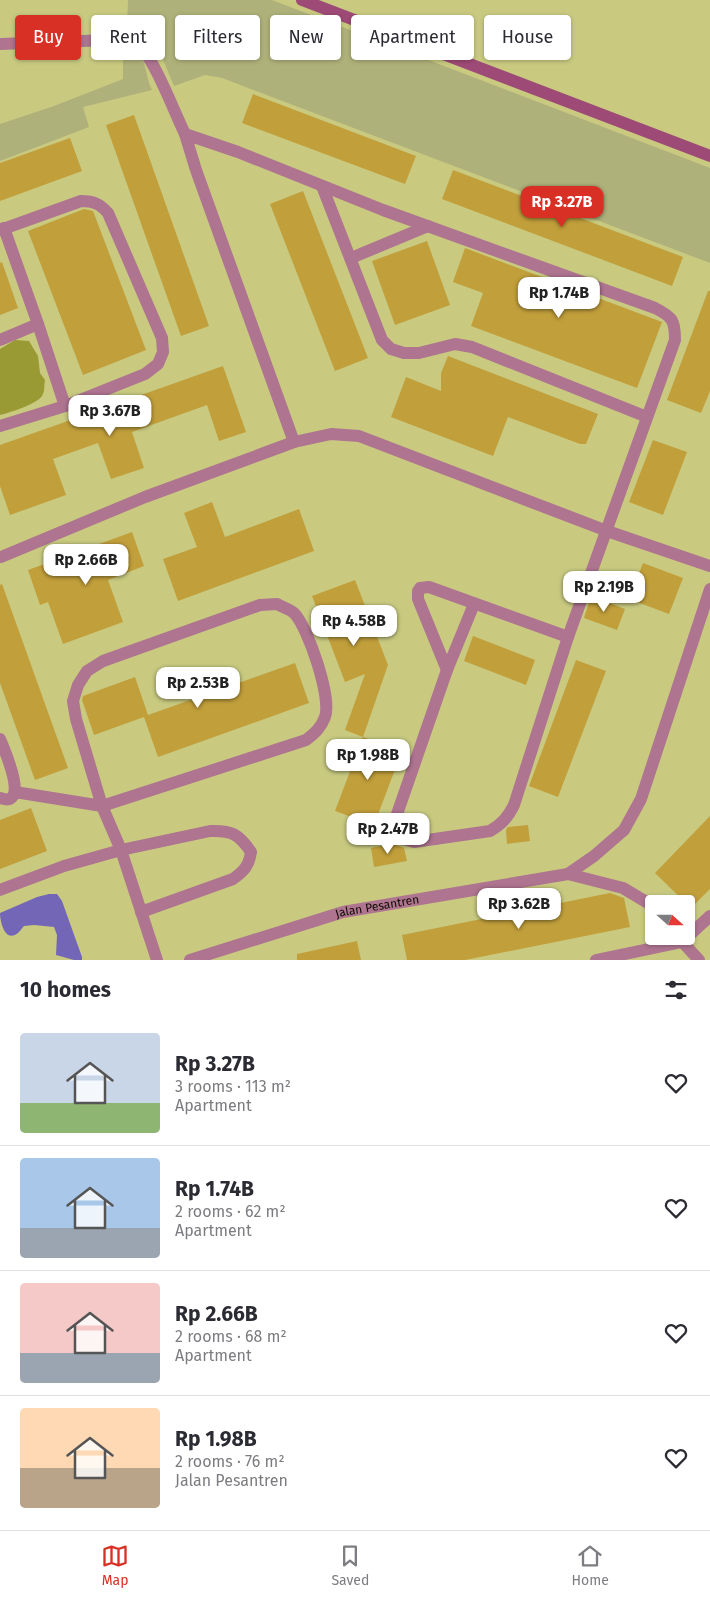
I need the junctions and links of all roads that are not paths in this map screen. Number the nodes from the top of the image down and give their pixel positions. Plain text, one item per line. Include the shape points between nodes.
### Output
1 (302, 0) edge
2 (0, 44) edge
3 (185, 134) junction
4 (710, 156) edge
5 (322, 186) junction
6 (428, 226) junction
7 (2, 229) edge
8 (351, 258) junction
9 (38, 324) junction
10 (0, 340) edge
11 (65, 406) junction
12 (647, 417) junction
13 (0, 426) edge
14 (294, 442) junction
15 (607, 531) junction
16 (0, 557) edge
17 (710, 566) edge
18 (710, 589) edge
19 (474, 604) junction
20 (568, 637) junction
21 (447, 670) junction
22 (0, 739) edge
23 (15, 792) junction
24 (0, 798) edge
25 (102, 806) junction
26 (121, 850) junction
27 (568, 874) junction
28 (0, 890) edge
29 (645, 900) edge
30 (141, 912) junction
31 (710, 916) edge
32 (695, 927) edge
33 (655, 945) edge
34 (685, 945) edge
35 (157, 960) edge
36 (190, 960) edge
37 (596, 960) edge
38 (699, 960) edge

1 - 4 main road
2 - 3 street via 110,40 139,46 150,58
3 - 5 street
3 - 14 street
5 - 6 street
5 - 8 street
6 - 8 street
6 - 12 street via 667,314 675,325 675,340
7 - 9 street
7 - 11 street via 81,202 91,201 100,205 108,213 162,338 163,352 158,364 145,374
8 - 12 street via 382,340 391,349 419,353 456,344 472,346
9 - 10 street
9 - 11 street
11 - 13 street
12 - 15 street
14 - 15 street via 332,434 359,436
14 - 16 street via 145,497
15 - 17 street
15 - 20 street
18 - 27 street via 641,799 624,830
19 - 20 street
19 - 21 street
19 - 21 street via 429,587 418,591 418,599
20 - 21 street via 508,817 490,831 414,842 397,837 395,820
22 - 23 street via 15,781
23 - 24 street via 8,799
23 - 25 street
25 - 25 street via 306,740 318,730 326,716 327,699 312,647 293,612 277,604 260,605 103,661 87,671 73,701
25 - 26 street
26 - 28 street via 64,866
26 - 30 street
26 - 30 street via 223,830 237,836 251,852 243,872 233,879
27 - 29 street via 623,888
27 - 36 street, Jalan Pesantren via 343,912
30 - 35 street
31 - 32 street
33 - 37 street
34 - 38 street

